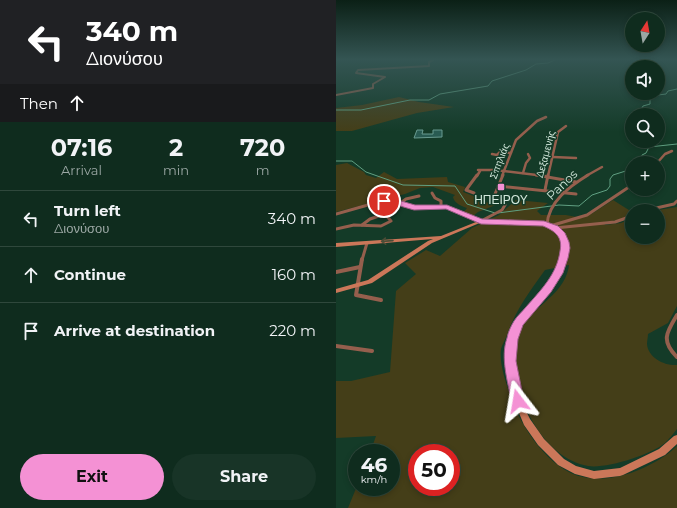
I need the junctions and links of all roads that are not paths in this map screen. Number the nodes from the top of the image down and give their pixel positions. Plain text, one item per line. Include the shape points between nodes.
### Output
1 (374, 84) edge
2 (336, 96) edge
3 (546, 117) dead end
4 (566, 126) dead end
5 (672, 151) dead end
6 (511, 153) junction
7 (492, 154) dead end
8 (528, 154) dead end
9 (663, 156) edge
10 (553, 157) junction
11 (576, 158) dead end
12 (602, 167) dead end
13 (504, 171) junction
14 (523, 173) junction
15 (548, 176) junction
16 (576, 182) junction
17 (498, 186) junction
18 (545, 190) junction
19 (625, 190) edge
20 (564, 192) junction
21 (432, 193) dead end
22 (474, 193) dead end
23 (576, 194) dead end
24 (419, 196) dead end
25 (677, 201) edge
26 (401, 203) junction
27 (441, 206) junction
28 (665, 206) edge
29 (336, 214) edge
30 (385, 214) junction
31 (625, 219) edge
32 (481, 221) junction
33 (362, 225) junction
34 (551, 226) junction
35 (336, 229) edge
36 (428, 240) junction
37 (367, 243) junction
38 (336, 245) edge
39 (360, 267) junction
40 (336, 272) edge
41 (356, 286) junction
42 (336, 291) edge
43 (381, 300) dead end
44 (677, 315) edge
45 (336, 346) edge
46 (372, 350) dead end
47 (677, 357) edge
48 (677, 439) edge

1 - 2 street via 373,88
3 - 6 street, Σπηλιάς via 537,121 516,140
4 - 10 street, Δεξαμενής via 558,132
5 - 9 street
6 - 7 street
6 - 13 street, Σπηλιάς
8 - 14 street via 530,158
10 - 11 street
10 - 15 street, Δεξαμενής
12 - 16 street, Panos via 589,172
13 - 14 street
13 - 17 street, Σπηλιάς
13 - 22 street via 479,170 466,190
14 - 15 street
15 - 16 street
15 - 18 street, Δεξαμενής
16 - 20 street, Panos
17 - 18 street
17 - 32 street, Σπηλιάς via 496,196 505,205 500,211
18 - 20 street
19 - 34 street via 587,215
20 - 23 street
20 - 34 street, Panos via 547,214
21 - 27 street via 441,201
24 - 26 street
25 - 28 street
26 - 27 street via 414,207
26 - 29 street via 382,201
26 - 30 street
27 - 32 street
30 - 33 street via 370,218
30 - 33 street via 391,221 386,224 371,227
31 - 34 street via 619,222
32 - 34 main road
32 - 36 main road via 446,236
33 - 35 street
34 - 48 main road via 562,234 565,242 562,266 551,286 518,323 510,351 514,389 527,422 541,442 561,462 575,470 594,475 620,472 662,452
36 -> 37 main road
36 - 41 main road via 370,282
37 - 38 main road
37 - 39 street
39 - 40 street
39 - 41 street
41 - 42 main road
41 - 43 street via 358,297
44 - 47 street via 669,328 666,342 667,347
45 - 46 street

